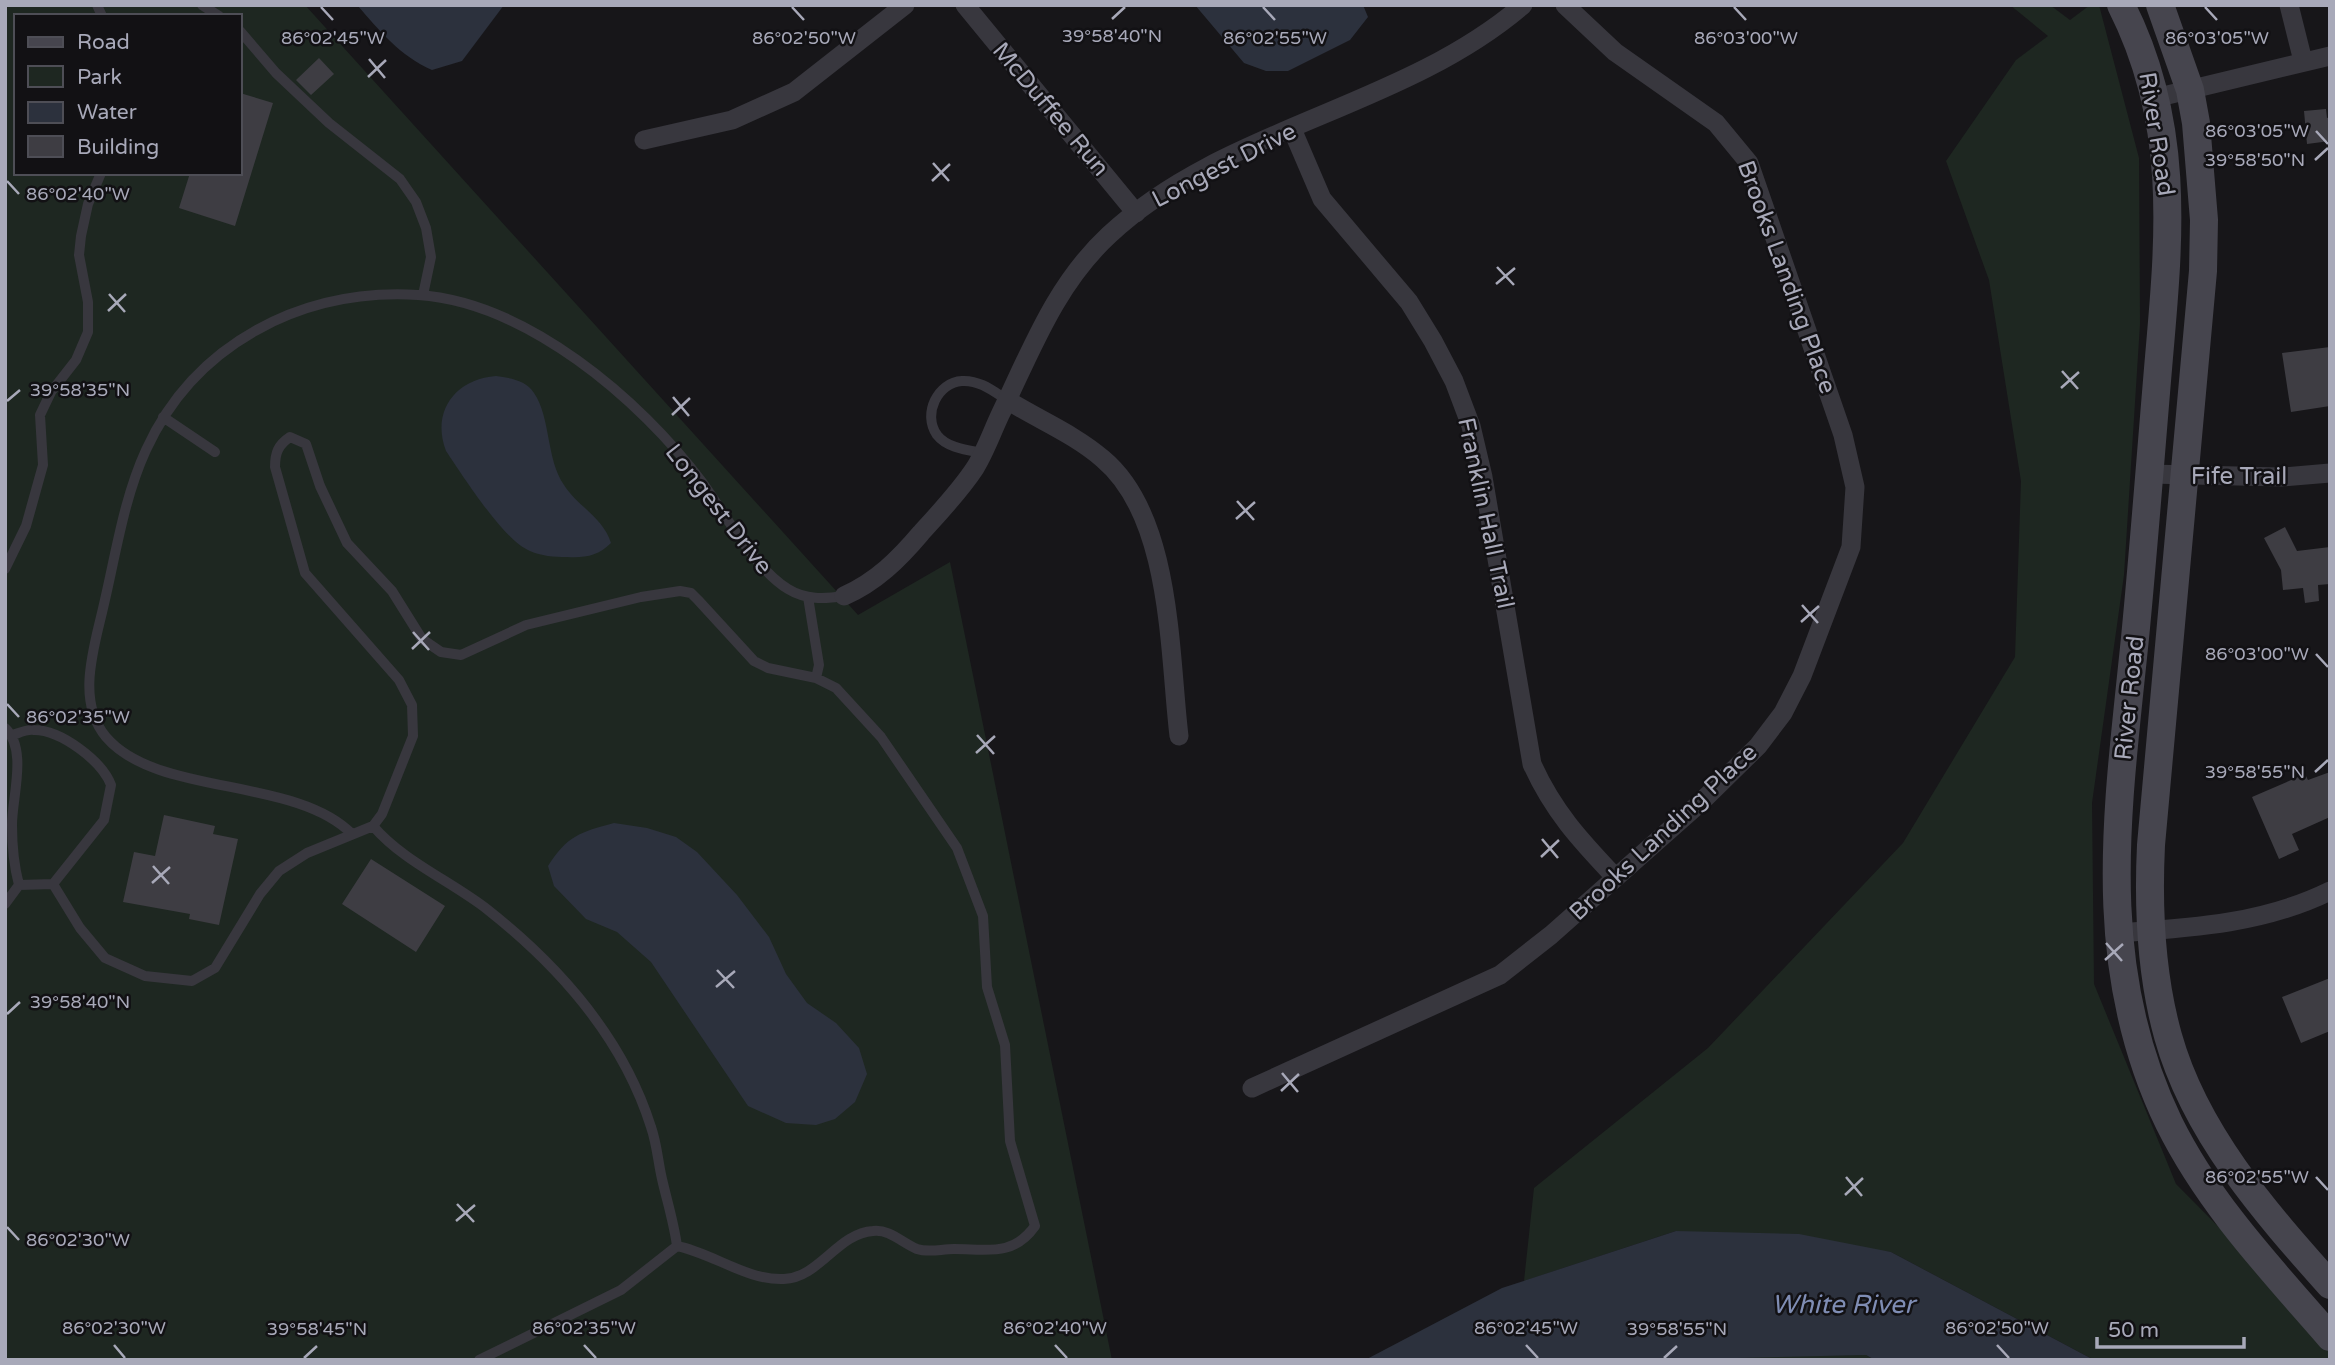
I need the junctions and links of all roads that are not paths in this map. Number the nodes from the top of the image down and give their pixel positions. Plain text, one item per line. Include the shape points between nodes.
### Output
1 (905, 5) edge
2 (965, 5) edge
3 (1523, 5) edge
4 (1565, 5) edge
5 (2122, 5) edge
6 (2160, 5) edge
7 (2289, 5) edge
8 (242, 33) edge
9 (2330, 56) edge
10 (2303, 61) junction
11 (2190, 90) junction
12 (2155, 98) junction
13 (1292, 129) junction
14 (644, 140) dead end
15 (100, 175) edge
16 (1136, 213) junction
17 (423, 295) junction
18 (1007, 400) junction
19 (163, 417) junction
20 (215, 452) dead end
21 (982, 453) junction
22 (2330, 473) edge
23 (2149, 474) junction
24 (2185, 475) junction
25 (5, 569) edge
26 (844, 596) joint
27 (808, 597) junction
28 (816, 678) junction
29 (9, 732) edge
30 (1178, 736) dead end
31 (373, 826) junction
32 (352, 834) junction
33 (1615, 877) junction
34 (53, 884) junction
35 (19, 885) junction
36 (2330, 891) edge
37 (5, 904) edge
38 (2152, 931) junction
39 (2118, 933) junction
40 (1252, 1088) dead end
41 (677, 1246) junction
42 (2330, 1285) edge
43 (2330, 1337) edge
44 (479, 1360) edge

1 - 14 street via 794,92 732,120
2 - 16 street, McDuffee Run
3 - 13 street, Longest Drive via 1448,59
4 - 33 street, Brooks Landing Place via 1615,52 1716,123 1749,163 1843,435 1854,486 1851,547 1816,643 1783,713 1739,765
5 - 12 main road, River Road via 2144,56
6 - 11 main road, River Road
7 - 10 street
8 - 17 lane via 276,73 400,180 416,202 431,257
9 - 10 street
10 - 11 street
11 - 12 street
11 - 24 main road, River Road via 2204,220
12 - 23 main road, River Road via 2169,216
13 - 16 street, Longest Drive via 1206,169 1158,195
13 - 33 street, Franklin Hall Trail via 1322,199 1409,302 1454,380 1483,477 1532,764 1548,799
15 - 25 lane via 88,204 79,255 88,332 76,360 40,415 43,465 26,526
16 - 18 street, Longest Drive via 1081,265 1049,310
17 - 19 lane, Longest Drive via 334,300 269,323 239,339 200,370
17 - 27 lane, Longest Drive via 496,314 583,364 652,425 775,579
18 - 21 street, Longest Drive
18 - 21 lane via 978,382 951,383 936,394 931,417 936,434 948,443
18 - 30 street via 1076,438 1105,460 1128,484 1145,515 1156,547
19 - 20 lane
19 - 32 lane, Longest Drive via 127,504 94,652 90,680 96,721 107,737 137,761 309,807 341,822
21 - 26 street, Longest Drive via 955,494 907,549 877,577
22 - 24 street, Fife Trail
23 - 24 street, Fife Trail
23 - 39 main road, River Road via 2115,835
24 - 38 main road, River Road via 2151,845 2148,893
26 - 27 lane, Longest Drive
27 - 28 lane
28 - 31 lane via 754,661 691,593 680,591 526,625 461,654 441,652 422,639 392,591 347,543 306,444 290,437 275,455 275,467 305,573 399,680 412,705 413,736
28 - 41 lane via 836,688 866,718 948,835 971,879 983,916 987,987 1004,1045 1010,1141 1035,1226 1020,1243 1000,1251 927,1252 873,1230 786,1279 757,1274
29 - 34 lane via 34,729 58,737 98,763 111,785 104,820
29 - 35 lane via 16,763 13,845
31 - 32 lane
31 - 41 lane via 394,847 513,930 589,1010 624,1063 642,1101
32 - 34 lane via 279,871 222,959 209,974 192,981 145,976 105,958
33 - 40 street, Brooks Landing Place via 1500,975
34 - 35 lane
35 - 37 lane
36 - 38 street via 2241,922
38 - 39 street
38 - 42 main road, River Road via 2168,1037 2197,1104 2236,1172
39 - 43 main road, River Road via 2130,1015 2169,1122 2195,1171 2240,1233
41 - 44 lane via 621,1290

